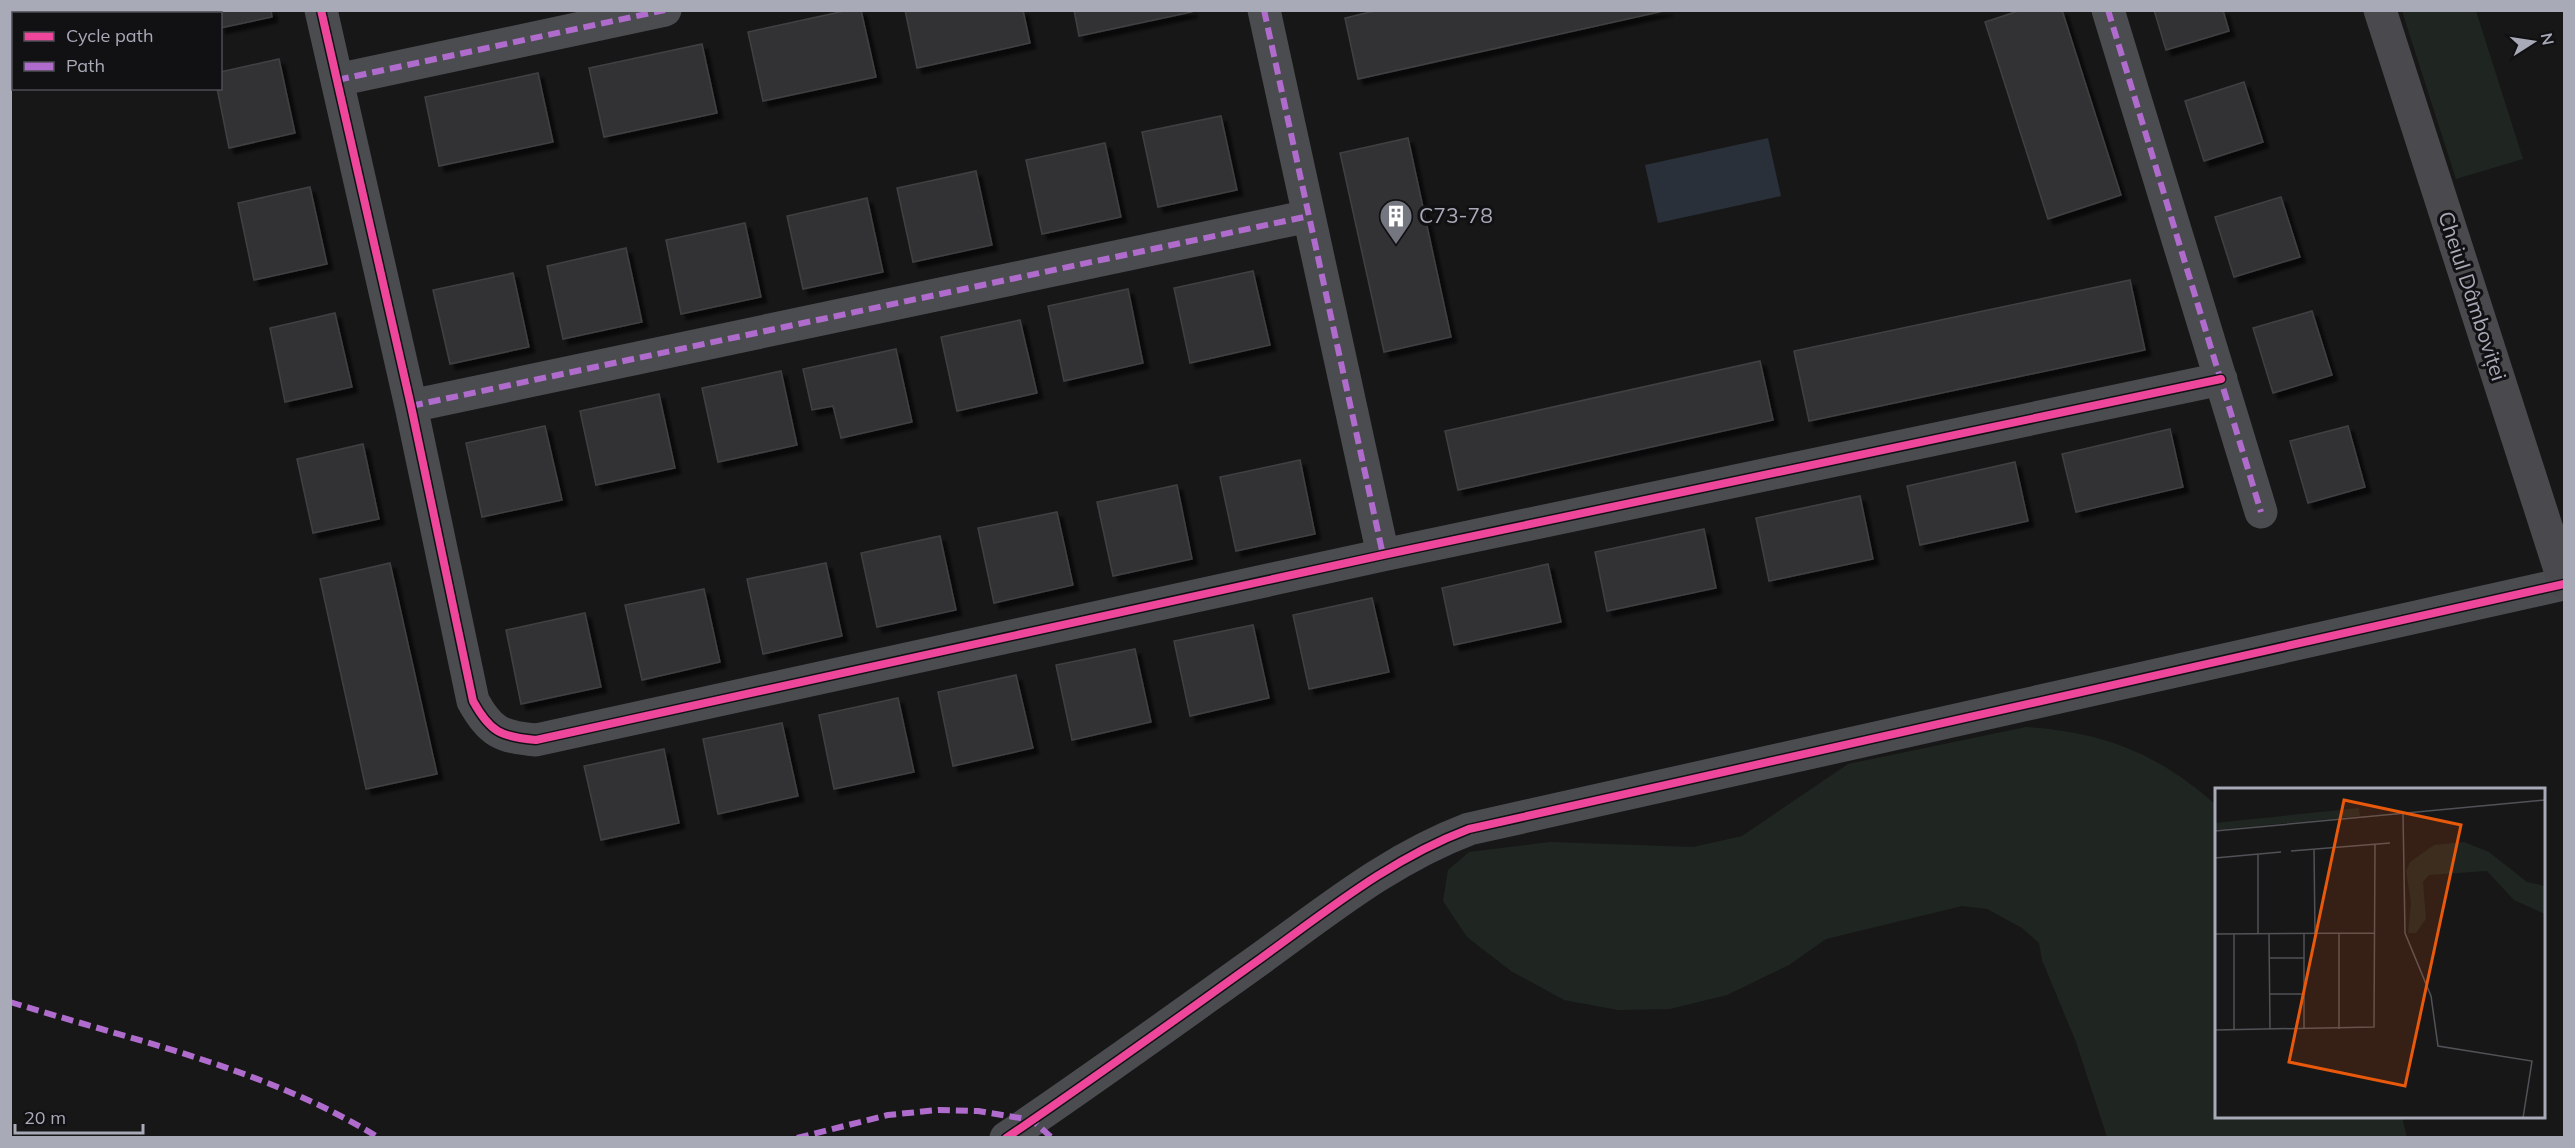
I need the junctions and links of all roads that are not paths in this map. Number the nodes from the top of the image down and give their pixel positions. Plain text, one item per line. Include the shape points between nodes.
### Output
1 (321, 10) edge
2 (664, 10) edge
3 (1264, 10) edge
4 (2108, 10) edge
5 (2380, 10) edge
6 (337, 80) junction
7 (1309, 216) junction
8 (2221, 378) junction
9 (411, 406) junction
10 (2261, 512) dead end
11 (1383, 555) junction
12 (2565, 583) edge
13 (1006, 1137) edge

1 - 6 street
2 - 6 street
3 - 7 street
4 - 8 street
5 - 12 street, Cheiul Dâmboviței
6 - 9 street
7 - 9 street
7 - 11 street
8 - 10 street
8 - 11 street
9 - 11 street via 473,701 484,721 513,738 536,740
12 - 13 street via 1469,830 1420,849 1352,891

